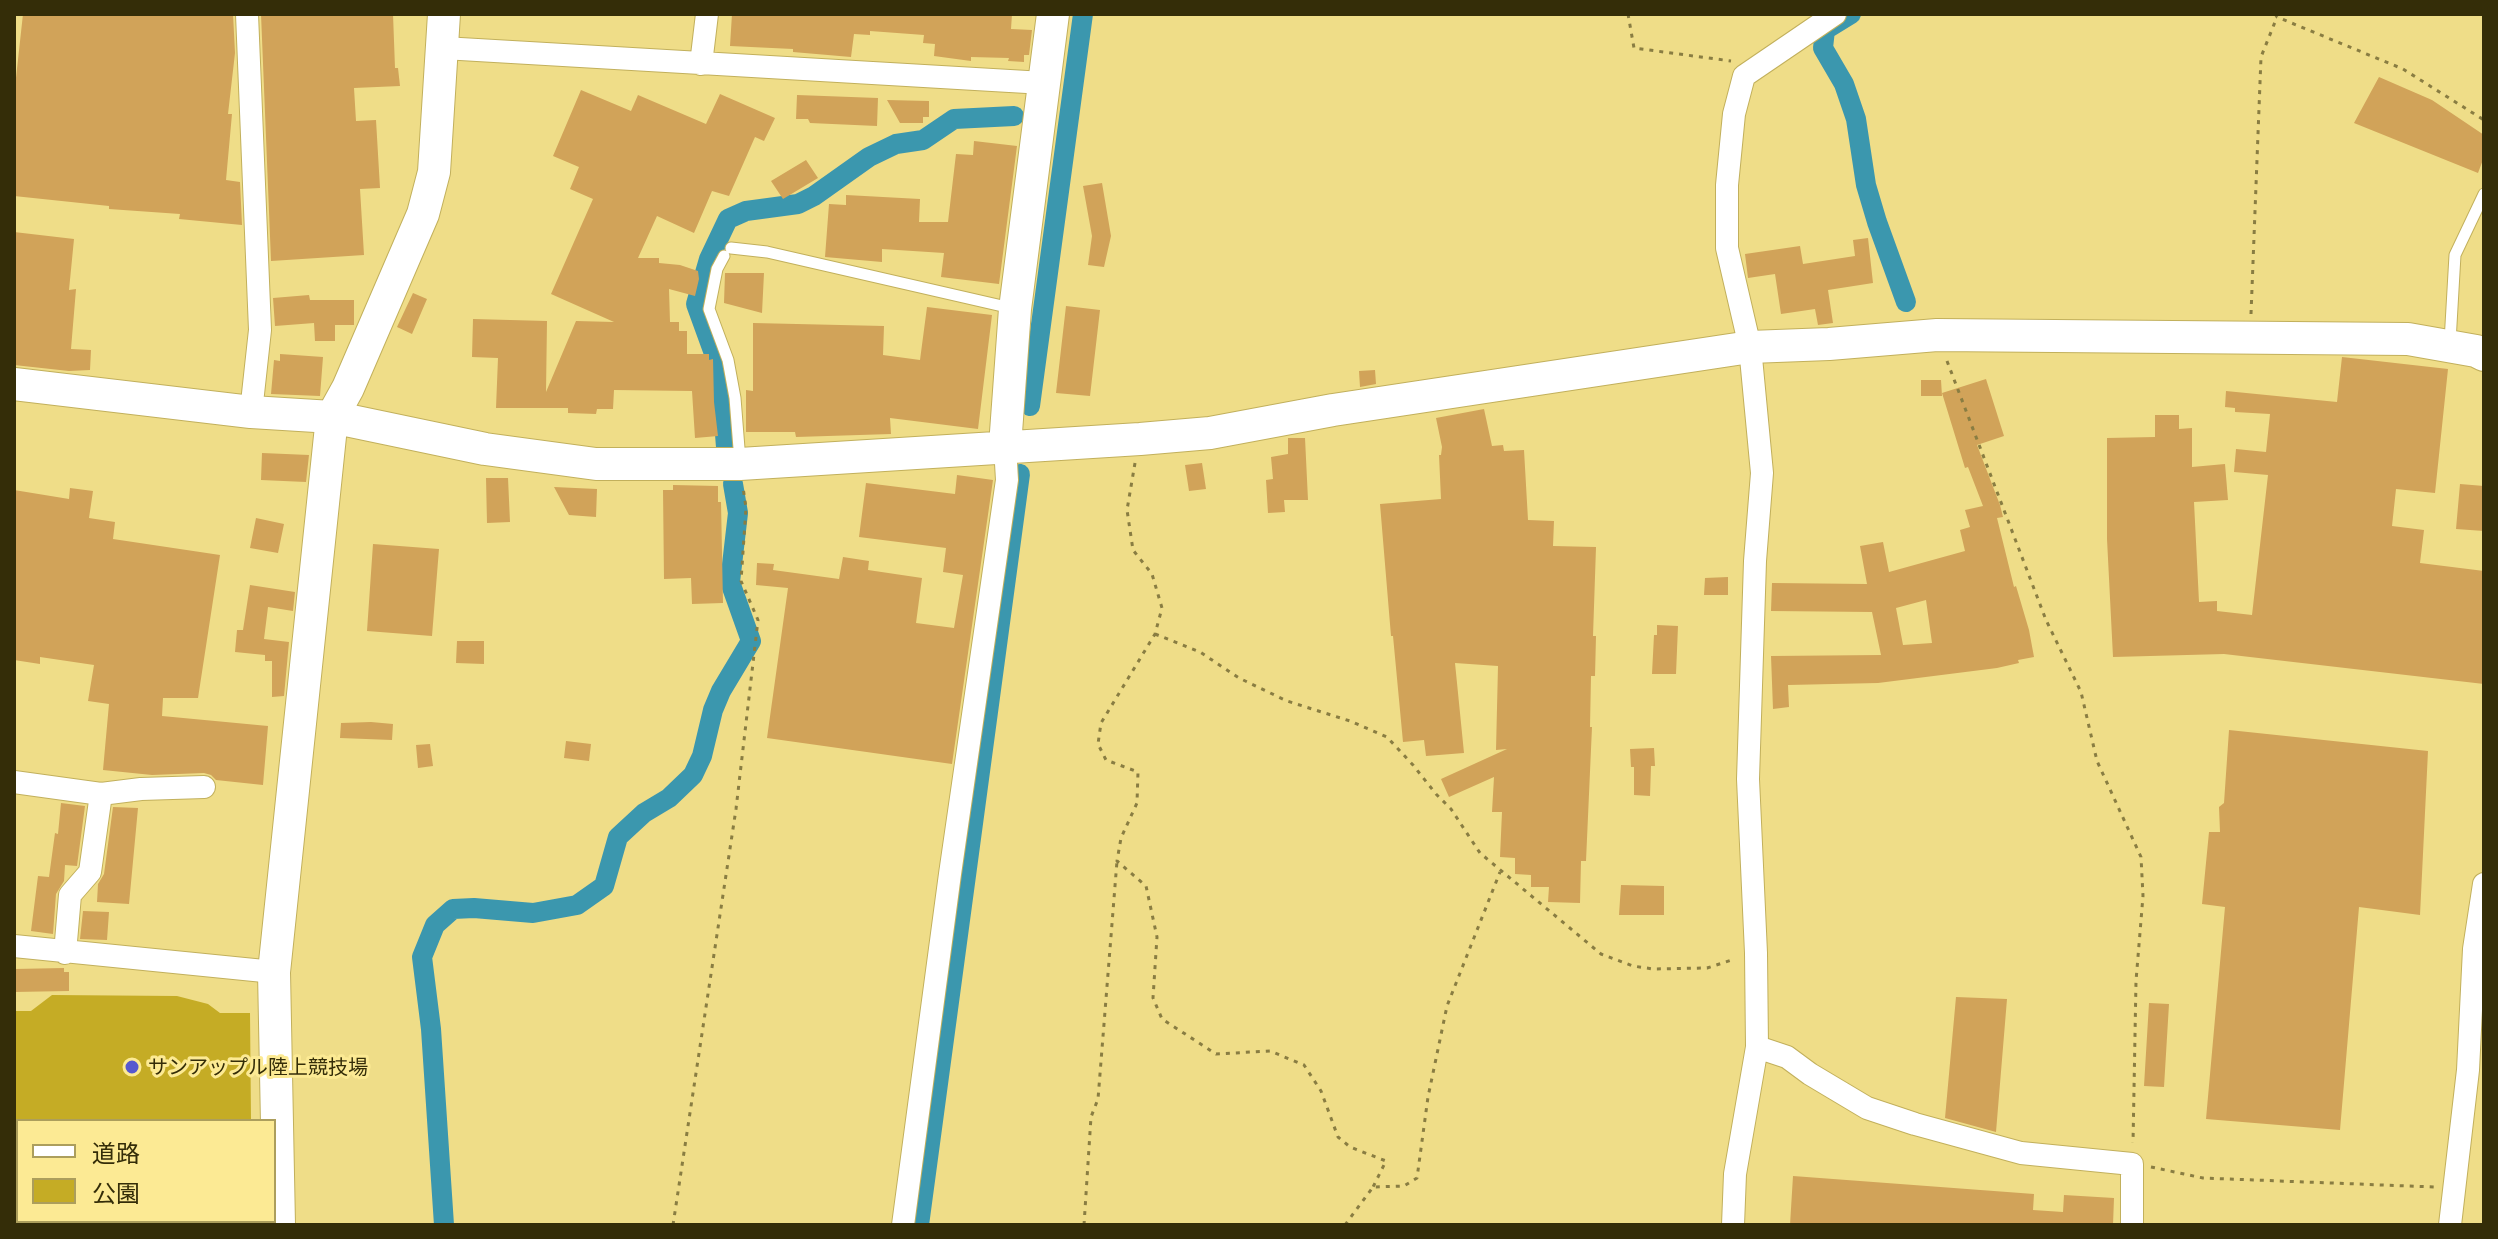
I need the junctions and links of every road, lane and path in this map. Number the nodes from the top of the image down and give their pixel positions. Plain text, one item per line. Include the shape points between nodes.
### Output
1 (247, 14) edge
2 (444, 14) edge
3 (707, 14) edge
4 (1053, 14) edge
5 (1628, 14) edge
6 (1835, 14) edge
7 (2276, 15) edge
8 (443, 48) junction
9 (701, 64) junction
10 (1744, 76) junction
11 (1044, 83) junction
12 (2484, 120) edge
13 (2484, 194) edge
14 (1015, 309) junction
15 (1937, 335) junction
16 (2250, 338) junction
17 (2449, 346) junction
18 (1750, 347) junction
19 (2484, 355) edge
20 (14, 384) edge
21 (251, 412) junction
22 (332, 417) junction
23 (1140, 439) junction
24 (1005, 446) junction
25 (740, 464) junction
26 (1155, 634) junction
27 (14, 782) edge
28 (204, 787) dead end
29 (101, 794) junction
30 (1117, 861) junction
31 (1500, 872) junction
32 (2484, 884) edge
33 (14, 946) edge
34 (65, 953) junction
35 (1756, 953) junction
36 (274, 972) junction
37 (1757, 1047) junction
38 (2476, 1071) edge
39 (2132, 1164) junction
40 (1373, 1187) junction
41 (2454, 1188) junction
42 (279, 1225) edge
43 (673, 1225) edge
44 (903, 1225) edge
45 (1084, 1225) edge
46 (1345, 1225) edge
47 (1733, 1225) edge
48 (2132, 1225) edge
49 (2450, 1225) edge

1 - 21 street via 260,330
2 - 8 street
3 - 9 street
4 - 11 street
5 - 10 path via 1634,48 1731,61
6 - 10 street
7 - 12 path via 2403,69
7 - 16 path via 2261,57
8 - 9 street
8 - 22 street via 434,172 423,214
9 - 11 street
10 - 18 street via 1734,114 1727,248
11 - 14 street
13 - 17 lane via 2455,255
14 - 24 street
14 - 25 lane via 767,252 727,252 717,269 709,309 728,360
15 - 16 street
15 - 18 street
15 - 39 path via 2046,620 2081,692 2097,761 2141,857
16 - 17 street via 2408,339
17 - 19 street
18 - 23 street via 1210,433
18 - 35 street via 1762,473 1748,779
20 - 21 street
21 - 22 street
22 - 25 street via 485,449 596,464
22 - 36 street
23 - 24 street
23 - 26 path via 1127,510 1133,550 1152,574 1162,608
24 - 25 street
24 - 44 street via 1007,480
25 - 43 path via 746,508 741,581 758,620 736,809
26 - 30 path via 1101,723 1098,744 1106,760 1138,772 1137,803
26 - 31 path via 1200,652 1287,701 1387,737
27 - 29 street
28 - 29 street
29 - 34 street via 90,872 70,895
30 - 40 path via 1146,886 1157,937 1153,998 1162,1019 1216,1054 1270,1051 1304,1065 1321,1091 1338,1137 1386,1161
30 - 45 path
31 - 35 path via 1601,954 1633,966 1707,968
31 - 40 path via 1447,1006 1417,1178 1404,1186
32 - 38 street via 2474,949
33 - 34 street
34 - 36 street
35 - 37 street
36 - 42 street
37 - 39 street via 1787,1057 1867,1108 1915,1124 2021,1153
37 - 47 street via 1735,1174
38 - 41 street
39 - 41 path via 2203,1178
39 - 48 street
40 - 46 path
41 - 49 street

